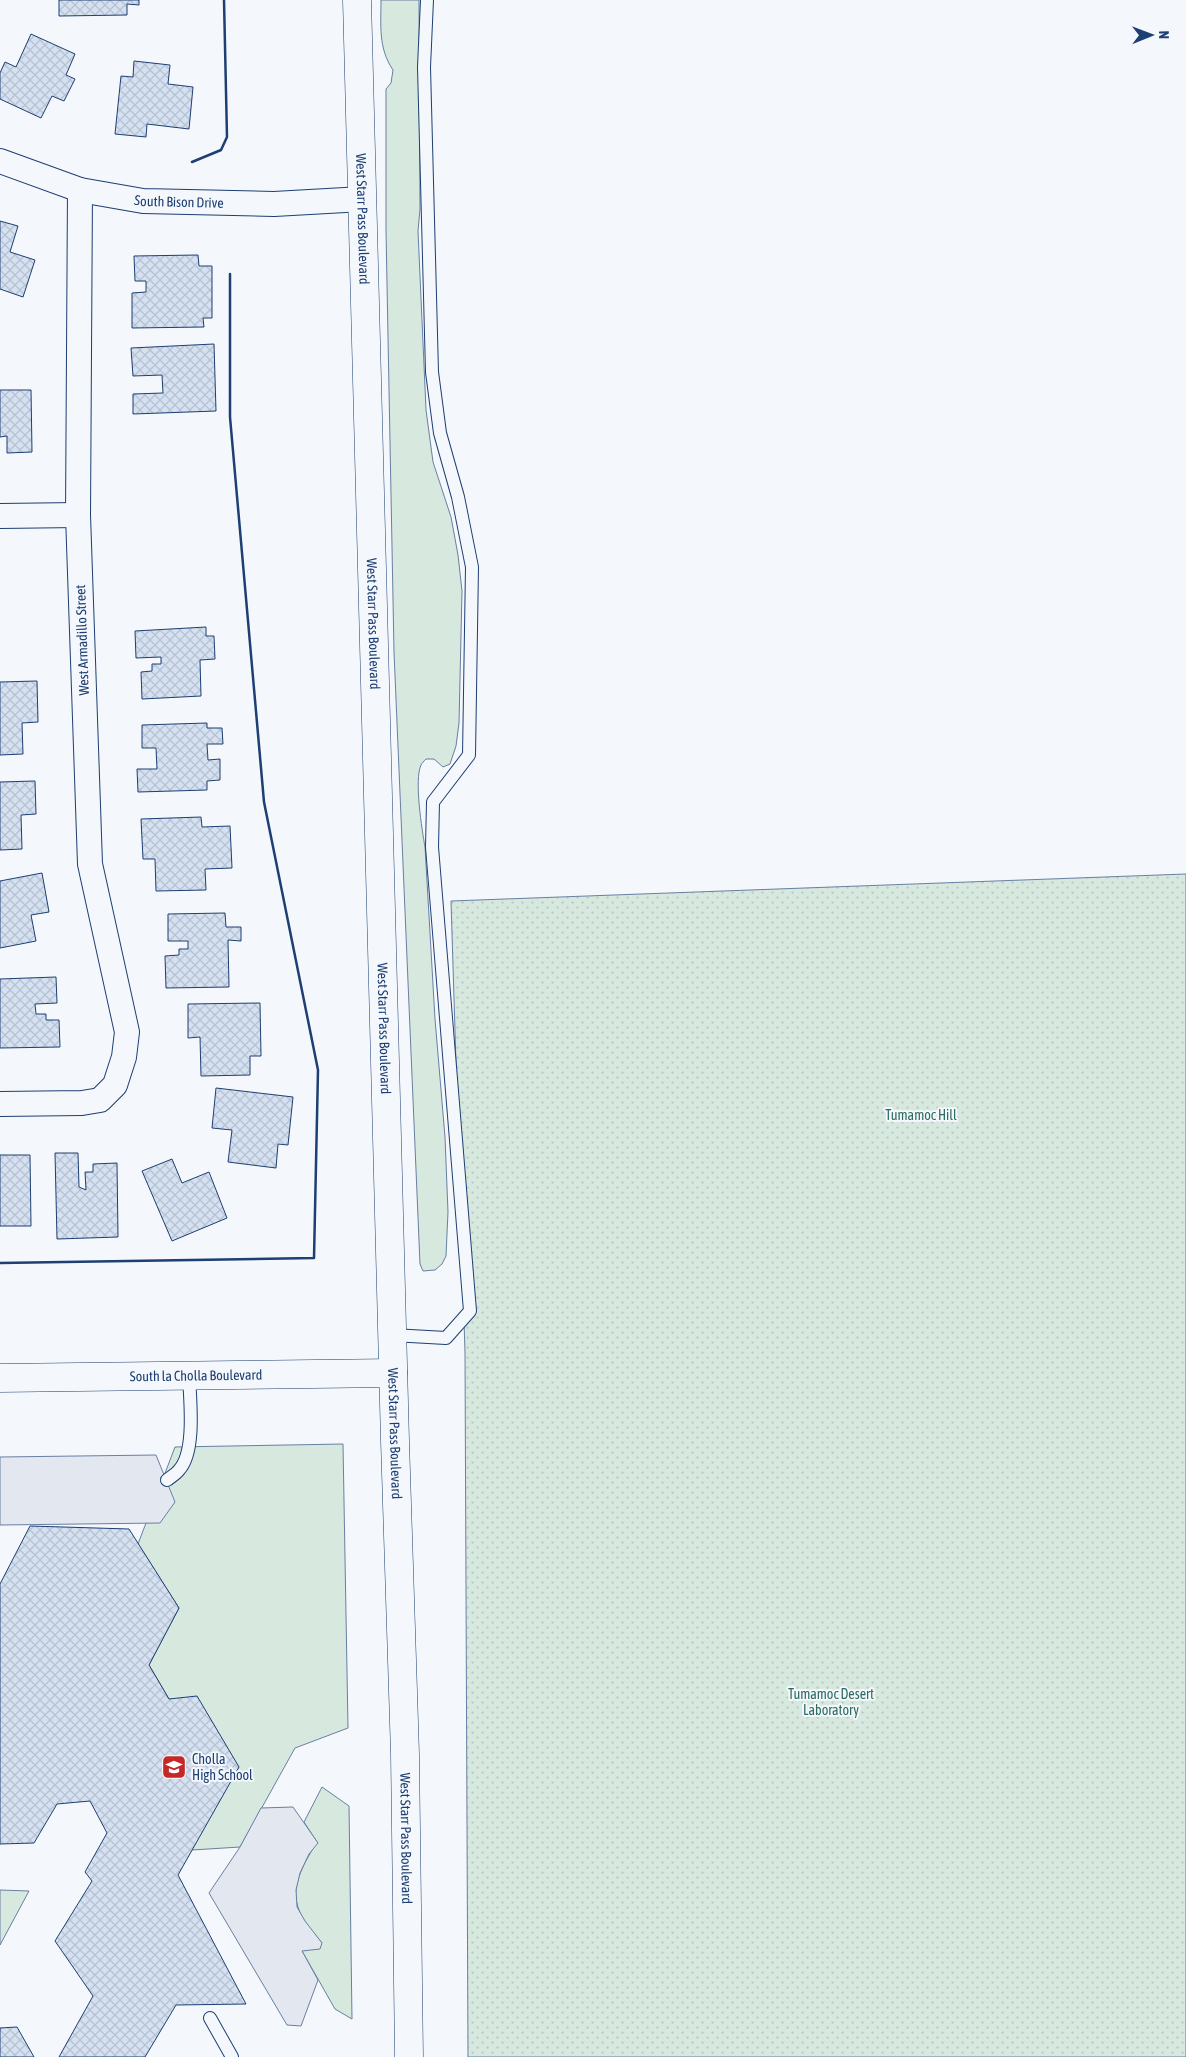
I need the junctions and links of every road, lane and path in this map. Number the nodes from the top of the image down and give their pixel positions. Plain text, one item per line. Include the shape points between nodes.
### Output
1 (358, 0) edge
2 (427, 0) edge
3 (0, 160) edge
4 (80, 190) junction
5 (363, 199) junction
6 (78, 515) junction
7 (0, 516) edge
8 (0, 1104) edge
9 (392, 1335) junction
10 (393, 1373) junction
11 (189, 1376) junction
12 (0, 1378) edge
13 (167, 1480) dead end
14 (210, 2018) dead end
15 (232, 2057) edge
16 (409, 2057) edge

1 - 5 main road, West Starr Pass Boulevard
2 - 9 lane via 424,67 432,372 440,433 458,497 472,567 469,755 433,802 432,847 470,1311 446,1338
3 - 4 street, South Bison Drive
4 - 5 street, South Bison Drive via 143,201 274,204
4 - 6 street, West Armadillo Street
5 - 9 main road, West Starr Pass Boulevard
6 - 7 street
6 - 8 street, West Armadillo Street via 90,864 127,1032 120,1088 100,1100 82,1103
9 - 10 main road, West Starr Pass Boulevard
10 - 11 main road, South la Cholla Boulevard
10 - 16 main road, West Starr Pass Boulevard
11 - 12 main road, South la Cholla Boulevard
11 - 13 lane via 187,1456 180,1470
14 - 15 lane

